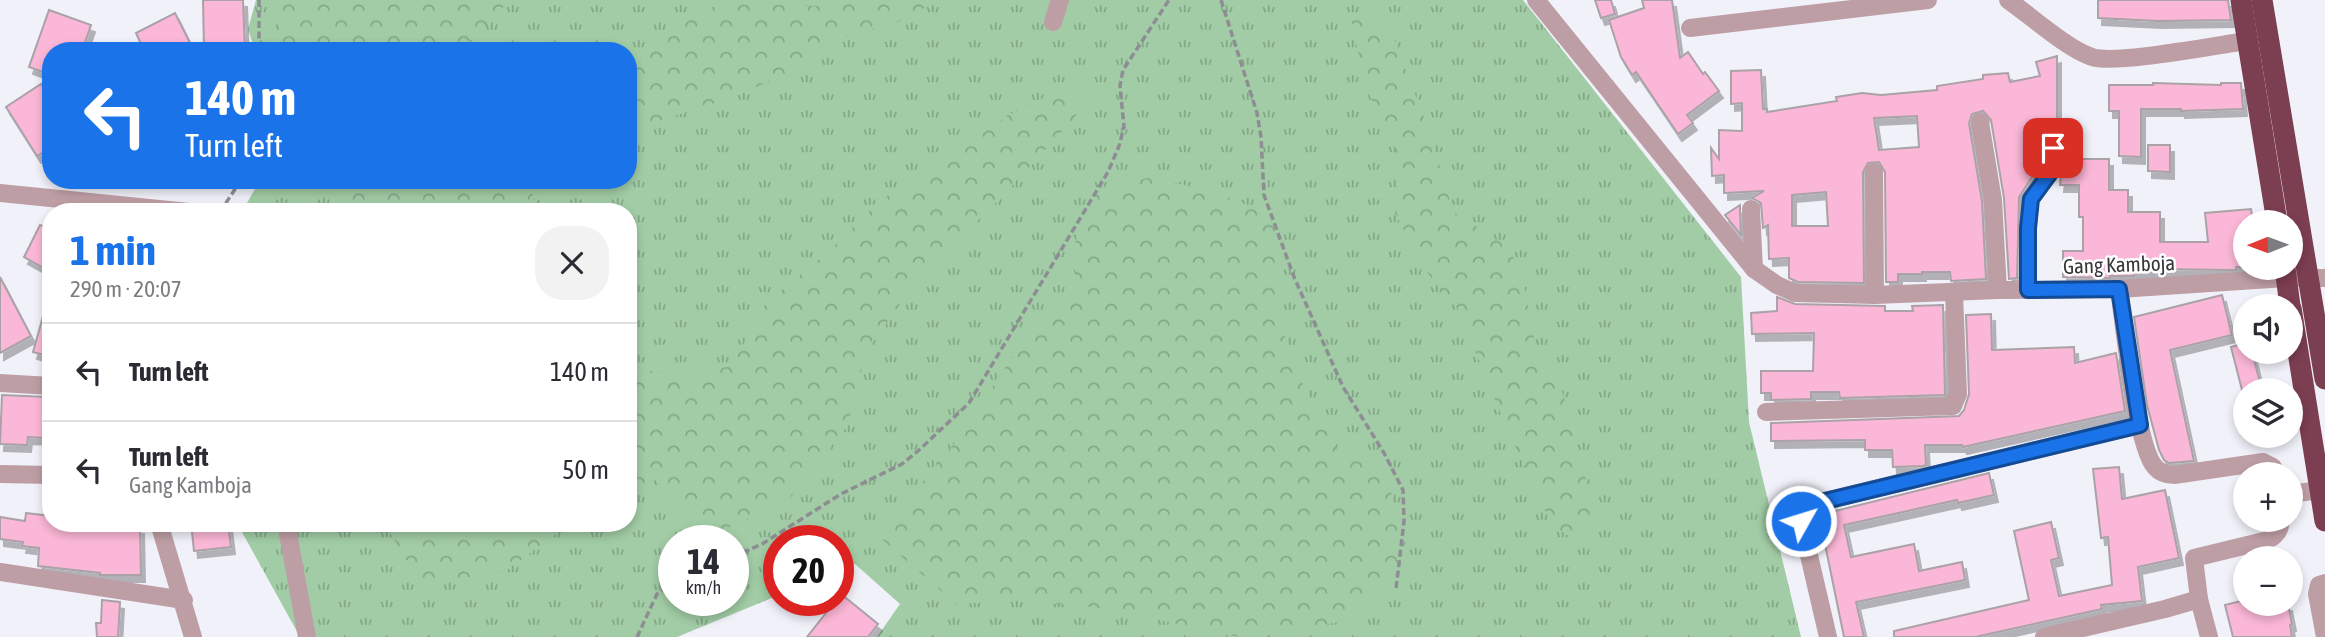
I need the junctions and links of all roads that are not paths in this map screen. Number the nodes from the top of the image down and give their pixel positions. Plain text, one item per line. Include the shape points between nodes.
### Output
1 (1060, 0) edge
2 (1536, 0) edge
3 (1928, 0) edge
4 (2008, 0) edge
5 (2241, 0) edge
6 (2262, 0) edge
7 (1053, 22) dead end
8 (1690, 28) dead end
9 (2247, 41) junction
10 (1980, 122) dead end
11 (2053, 148) dead end
12 (1874, 172) dead end
13 (0, 193) edge
14 (99, 203) edge
15 (1751, 209) dead end
16 (2275, 210) edge
17 (1754, 269) junction
18 (2317, 277) edge
19 (2233, 278) edge
20 (2119, 289) junction
21 (1998, 290) junction
22 (2028, 290) junction
23 (1954, 293) junction
24 (1875, 295) junction
25 (2300, 364) edge
26 (2325, 379) edge
27 (0, 383) edge
28 (42, 385) edge
29 (1766, 412) dead end
30 (2140, 425) junction
31 (2233, 467) edge
32 (0, 474) edge
33 (42, 475) edge
34 (2319, 490) junction
35 (2303, 492) edge
36 (2325, 522) edge
37 (162, 532) edge
38 (288, 532) edge
39 (2278, 532) edge
40 (0, 572) edge
41 (2325, 583) edge
42 (2199, 599) junction
43 (184, 600) junction
44 (193, 637) edge
45 (307, 637) edge
46 (1828, 637) edge
47 (2044, 637) edge
48 (2209, 637) edge
49 (2325, 637) edge

1 - 7 street
2 - 17 street, Gang Kamboja
3 - 8 street
4 - 9 street via 2095,58 2119,59
5 - 9 highway
6 - 18 highway
9 - 16 highway
10 - 21 street via 1993,200
11 - 22 street via 2050,173 2031,199
12 - 24 street
13 - 14 street
15 - 17 street
17 - 24 street, Gang Kamboja via 1795,293
18 - 26 highway
19 - 20 street, Gang Kamboja
20 - 22 street, Gang Kamboja
20 - 30 street
21 - 22 street, Gang Kamboja
21 - 23 street, Gang Kamboja
23 - 24 street, Gang Kamboja
23 - 29 street via 1958,394 1953,406
25 - 34 highway
27 - 28 street
30 - 31 street via 2151,461 2163,474
30 - 46 street via 1807,508 1801,521
32 - 33 street
34 - 35 street
34 - 36 highway
37 - 43 street
38 - 45 street
39 - 42 street via 2268,540 2194,558
40 - 43 street
41 - 49 street via 2319,585 2318,594
42 - 47 street
42 - 48 street
43 - 44 street

